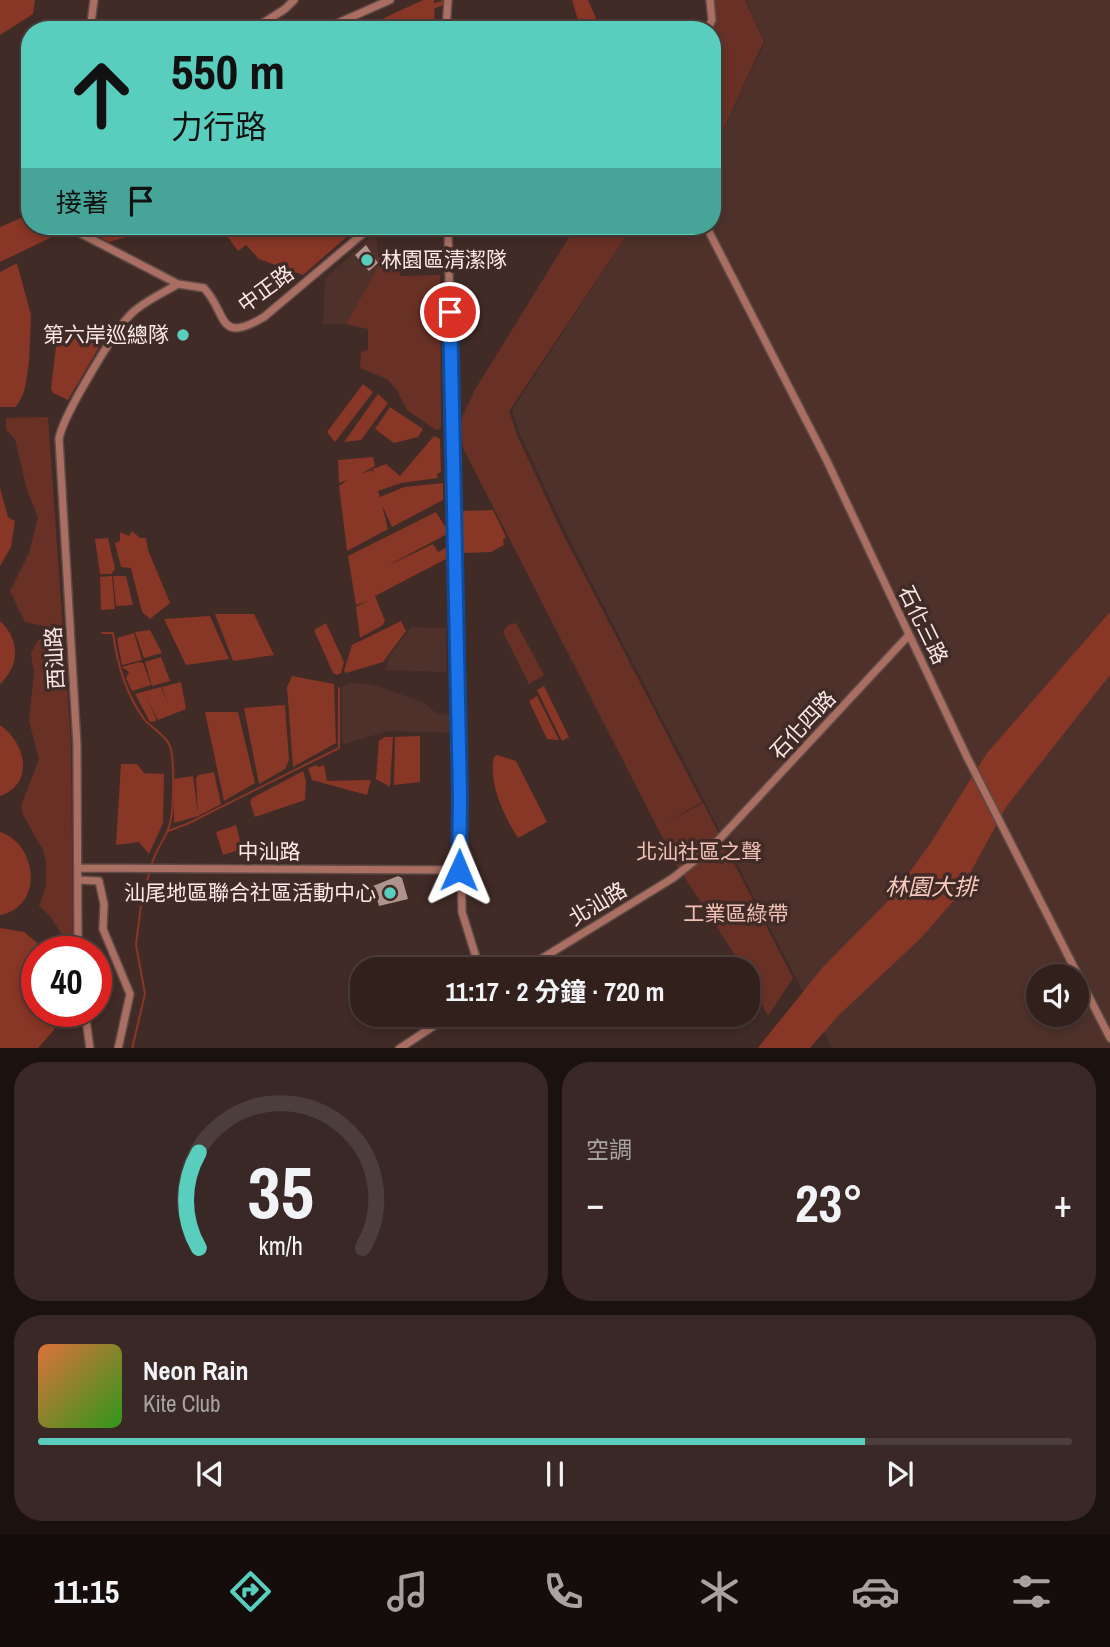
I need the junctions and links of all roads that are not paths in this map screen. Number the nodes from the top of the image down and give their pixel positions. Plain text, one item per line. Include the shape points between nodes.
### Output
1 (94, 0) edge
2 (294, 0) edge
3 (390, 0) edge
4 (448, 0) edge
5 (710, 0) edge
6 (91, 21) edge
7 (266, 21) edge
8 (342, 21) edge
9 (446, 21) edge
10 (712, 21) edge
11 (84, 235) edge
12 (361, 235) edge
13 (448, 235) edge
14 (711, 235) edge
15 (178, 284) junction
16 (908, 636) junction
17 (722, 837) joint
18 (78, 868) junction
19 (100, 869) junction
20 (459, 870) junction
21 (78, 880) junction
22 (99, 880) junction
23 (78, 936) edge
24 (475, 957) edge
25 (544, 957) edge
26 (87, 1027) edge
27 (431, 1027) edge
28 (1110, 1038) edge
29 (90, 1048) edge
30 (118, 1048) edge
31 (399, 1048) edge

1 - 6 street
2 - 7 street
3 - 8 street
4 - 9 street
5 - 10 street
11 - 15 street, 中正路
12 - 15 street, 中正路 via 245,327 227,327 204,288
13 - 20 street
14 - 16 street, 石化三路
15 - 18 street, 西汕路 via 123,323 60,431 78,745
16 - 17 street, 石化四路
16 - 28 street, 石化三路
17 - 25 street, 北汕路 via 673,877
18 - 19 street, 中汕路
18 - 21 street, 西汕路
19 - 20 street, 中汕路
19 - 22 street
20 - 24 street via 464,924
21 - 22 street
21 - 23 street, 西汕路
22 - 30 street via 103,929 130,994
26 - 29 street
27 - 31 street

